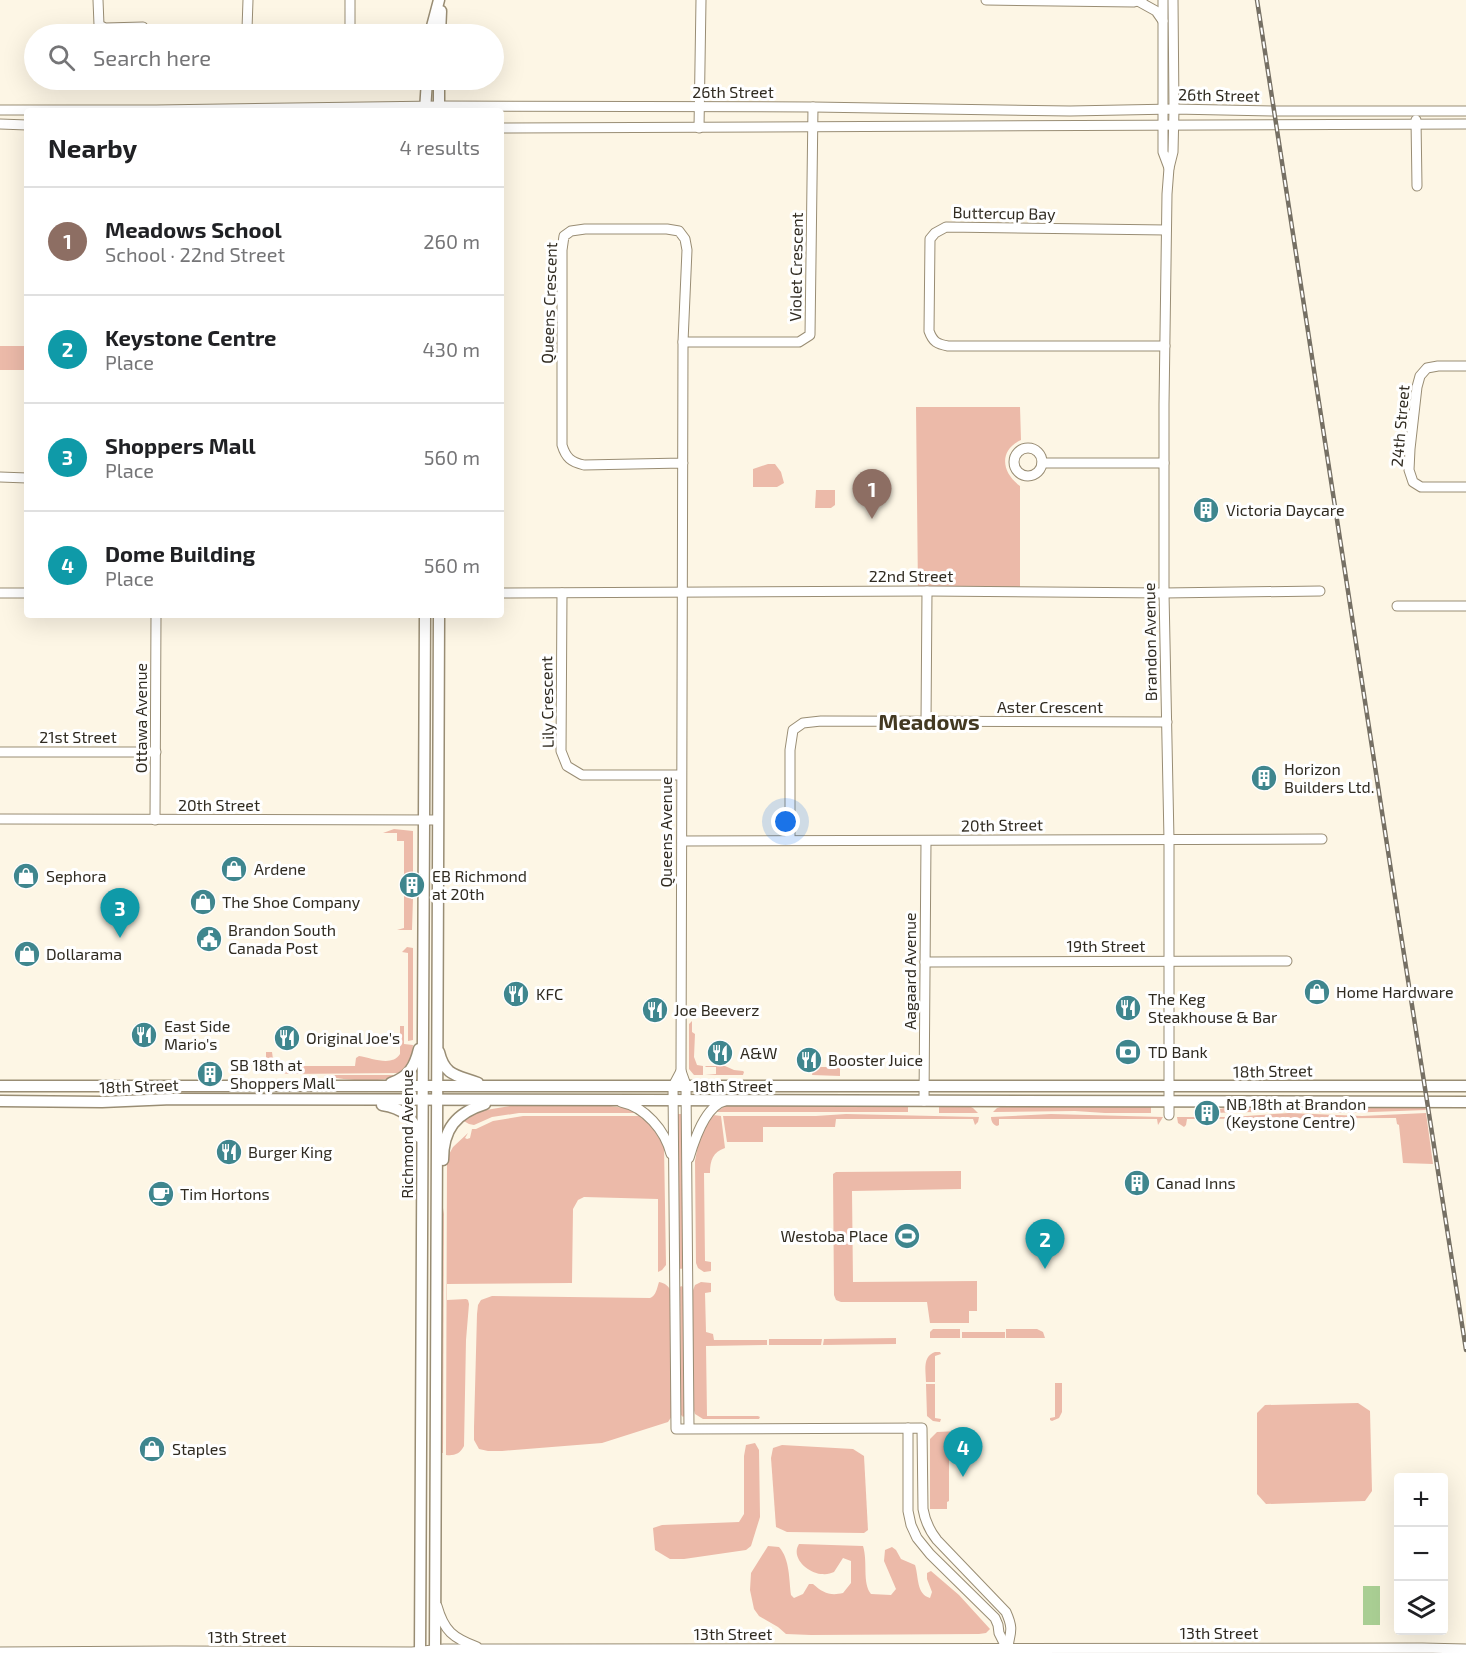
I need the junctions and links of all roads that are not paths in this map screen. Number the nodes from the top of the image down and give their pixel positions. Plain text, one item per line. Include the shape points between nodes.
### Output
1 (98, 0) edge
2 (248, 0) edge
3 (350, 0) edge
4 (440, 0) edge
5 (701, 0) edge
6 (986, 0) edge
7 (1140, 0) edge
8 (1163, 0) edge
9 (1173, 0) edge
10 (1163, 21) junction
11 (99, 24) edge
12 (247, 24) edge
13 (350, 24) edge
14 (433, 24) edge
15 (440, 24) edge
16 (426, 90) edge
17 (439, 90) edge
18 (699, 107) junction
19 (813, 107) junction
20 (425, 108) edge
21 (439, 108) edge
22 (504, 108) edge
23 (1163, 109) junction
24 (1174, 109) junction
25 (0, 110) edge
26 (24, 110) edge
27 (1317, 111) junction
28 (1416, 111) junction
29 (1466, 111) edge
30 (0, 124) edge
31 (24, 124) edge
32 (1168, 124) junction
33 (1317, 124) junction
34 (1416, 124) junction
35 (1466, 124) edge
36 (504, 128) edge
37 (699, 128) junction
38 (813, 128) junction
39 (1417, 186) dead end
40 (1166, 230) junction
41 (683, 342) junction
42 (1165, 346) junction
43 (1466, 366) edge
44 (682, 463) junction
45 (1042, 463) dead end
46 (1164, 463) junction
47 (0, 477) edge
48 (24, 478) edge
49 (1466, 488) edge
50 (927, 591) junction
51 (1320, 591) dead end
52 (0, 593) edge
53 (24, 593) edge
54 (504, 593) edge
55 (562, 593) junction
56 (682, 593) junction
57 (1164, 593) junction
58 (1397, 606) dead end
59 (1466, 606) edge
60 (156, 618) edge
61 (426, 618) edge
62 (439, 618) edge
63 (926, 722) junction
64 (1167, 722) junction
65 (0, 752) edge
66 (156, 752) junction
67 (681, 775) junction
68 (0, 819) edge
69 (155, 820) junction
70 (424, 820) junction
71 (438, 820) junction
72 (1322, 839) dead end
73 (790, 840) junction
74 (926, 840) junction
75 (1169, 840) junction
76 (682, 841) junction
77 (925, 962) junction
78 (1169, 962) junction
79 (1287, 962) dead end
80 (423, 1018) junction
81 (437, 1038) junction
82 (681, 1071) junction
83 (378, 1085) junction
84 (422, 1085) junction
85 (686, 1085) junction
86 (0, 1086) edge
87 (436, 1086) junction
88 (493, 1086) junction
89 (673, 1086) junction
90 (924, 1086) junction
91 (1168, 1086) junction
92 (1466, 1086) edge
93 (606, 1100) junction
94 (673, 1100) junction
95 (686, 1100) junction
96 (0, 1101) edge
97 (352, 1101) junction
98 (422, 1101) junction
99 (437, 1101) junction
100 (505, 1101) junction
101 (733, 1101) junction
102 (924, 1101) junction
103 (1169, 1102) junction
104 (1466, 1102) edge
105 (1169, 1115) dead end
106 (422, 1160) junction
107 (686, 1169) junction
108 (674, 1171) junction
109 (436, 1229) junction
110 (689, 1428) junction
111 (908, 1428) junction
112 (420, 1462) junction
113 (436, 1462) junction
114 (435, 1598) junction
115 (482, 1649) junction
116 (1466, 1649) edge
117 (1214, 1650) edge
118 (1422, 1650) edge
119 (797, 1651) edge
120 (1007, 1651) edge
121 (0, 1652) edge
122 (420, 1652) edge
123 (435, 1652) edge

1 - 11 street
2 - 12 street
3 - 13 street
4 - 14 main road
4 - 15 main road
5 - 18 street
6 - 7 street
7 - 10 street
8 - 10 street
9 - 24 street
10 - 23 street
16 - 20 main road
17 - 21 main road
18 - 19 street, 26th Street
18 - 22 street, 26th Street
18 - 37 street
19 - 23 street, 26th Street
19 - 38 street, Violet Crescent
23 - 24 street, 26th Street
23 - 32 street
24 - 27 street, 26th Street
24 - 32 street
25 - 26 street, 26th Street
27 - 28 street, 26th Street
27 - 33 street
28 - 29 street, 26th Street
28 - 34 street
30 - 31 street
32 - 33 street, 26th Street
32 - 38 street, 26th Street
32 - 40 street, Brandon Avenue via 1173,152
33 - 34 street, 26th Street
34 - 35 street, 26th Street
34 - 39 street
36 - 37 street, 26th Street
37 - 38 street, 26th Street
38 - 41 street, Violet Crescent via 810,334 799,342
40 - 42 street, Brandon Avenue
40 - 42 street, Buttercup Bay via 946,227 930,239 929,309 929,332 939,345
41 - 44 street, Queens Crescent
41 - 44 street, Queens Crescent via 687,250 679,231 585,229 564,236 565,455 584,465
42 - 46 street, Brandon Avenue
43 - 49 street, 24th Street via 1427,368 1420,376 1409,470 1413,482 1421,487
44 - 56 street, Queens Crescent
45 - 46 street
46 - 57 street, Brandon Avenue
47 - 48 street
50 - 56 street, 22nd Street
50 - 57 street, 22nd Street
50 - 63 street
51 - 57 street, 22nd Street
52 - 53 street
54 - 55 street, 22nd Street
55 - 56 street, 22nd Street
55 - 67 street, Lily Crescent via 561,751 567,766 582,775
56 - 67 street, Queens Avenue
57 - 64 street, Brandon Avenue
58 - 59 street
60 - 66 street, Ottawa Avenue
61 - 70 main road, Richmond Avenue
62 - 71 main road, Richmond Avenue
63 - 64 street, Aster Crescent
63 - 73 street, Aster Crescent via 821,721 803,723 793,730
64 - 75 street, Brandon Avenue
65 - 66 street, 21st Street
66 - 69 street, Ottawa Avenue
67 - 76 street, Queens Avenue
68 - 69 street, 20th Street
69 - 70 street, 20th Street
70 - 71 street, 20th Street
70 - 80 main road, Richmond Avenue
71 - 81 main road, Richmond Avenue
72 - 75 street, 20th Street
73 - 74 street, 20th Street
73 - 76 street, 20th Street
74 - 75 street, 20th Street
74 - 77 street, Aagaard Avenue
75 - 78 street, Brandon Avenue
76 - 82 street, Queens Avenue
77 - 78 street, 19th Street
77 - 90 street, Aagaard Avenue
78 - 79 street, 19th Street
78 - 91 street, Brandon Avenue
80 - 83 main road via 411,1071 399,1080
80 - 84 main road, Richmond Avenue
81 - 87 main road, Richmond Avenue
81 - 88 main road via 442,1062 449,1072
82 - 85 street
82 - 89 street
83 - 84 main road, 18th Street
83 - 86 main road, 18th Street
84 - 87 main road, 18th Street
84 - 98 main road, Richmond Avenue
85 - 89 main road, 18th Street
85 - 90 main road, 18th Street
85 - 95 street
87 - 88 main road, 18th Street
87 - 99 main road, Richmond Avenue
88 - 89 main road, 18th Street
89 - 94 street
90 - 91 main road, 18th Street
90 - 102 street, Aagaard Avenue
91 - 92 main road, 18th Street
91 - 103 street, Brandon Avenue
93 - 94 main road, 18th Street
93 - 100 main road, 18th Street
93 - 108 street via 629,1104 650,1118 669,1146
94 - 95 main road, 18th Street
94 - 108 street
95 - 101 main road, 18th Street
95 - 107 street
96 - 97 main road, 18th Street
97 - 98 main road, 18th Street
97 - 106 main road via 393,1107 407,1114 417,1129
98 - 99 main road, 18th Street
98 - 106 main road, Richmond Avenue
99 - 100 main road, 18th Street
99 - 109 main road, Richmond Avenue
100 - 109 main road via 468,1110 449,1129 444,1144 442,1198
101 - 102 main road, 18th Street
101 - 107 street via 718,1104 707,1117 695,1138
102 - 103 main road, 18th Street
103 - 104 main road, 18th Street
103 - 105 street, Brandon Avenue
106 - 112 main road, Richmond Avenue
107 - 110 street
108 - 110 street via 676,1429
109 - 113 main road, Richmond Avenue
110 - 111 street
111 - 120 street via 911,1525 930,1554 995,1618
111 - 120 street via 922,1428 925,1520 937,1540 1006,1612 1011,1625
112 - 113 street
112 - 122 main road, Richmond Avenue
113 - 114 main road, Richmond Avenue
114 - 115 street via 450,1633
114 - 123 main road, Richmond Avenue
115 - 119 street, 13th Street
115 - 123 street, 13th Street
116 - 118 street, 13th Street
117 - 118 street, 13th Street
117 - 120 street, 13th Street
119 - 120 street, 13th Street
121 - 122 street, 13th Street
122 - 123 street, 13th Street

